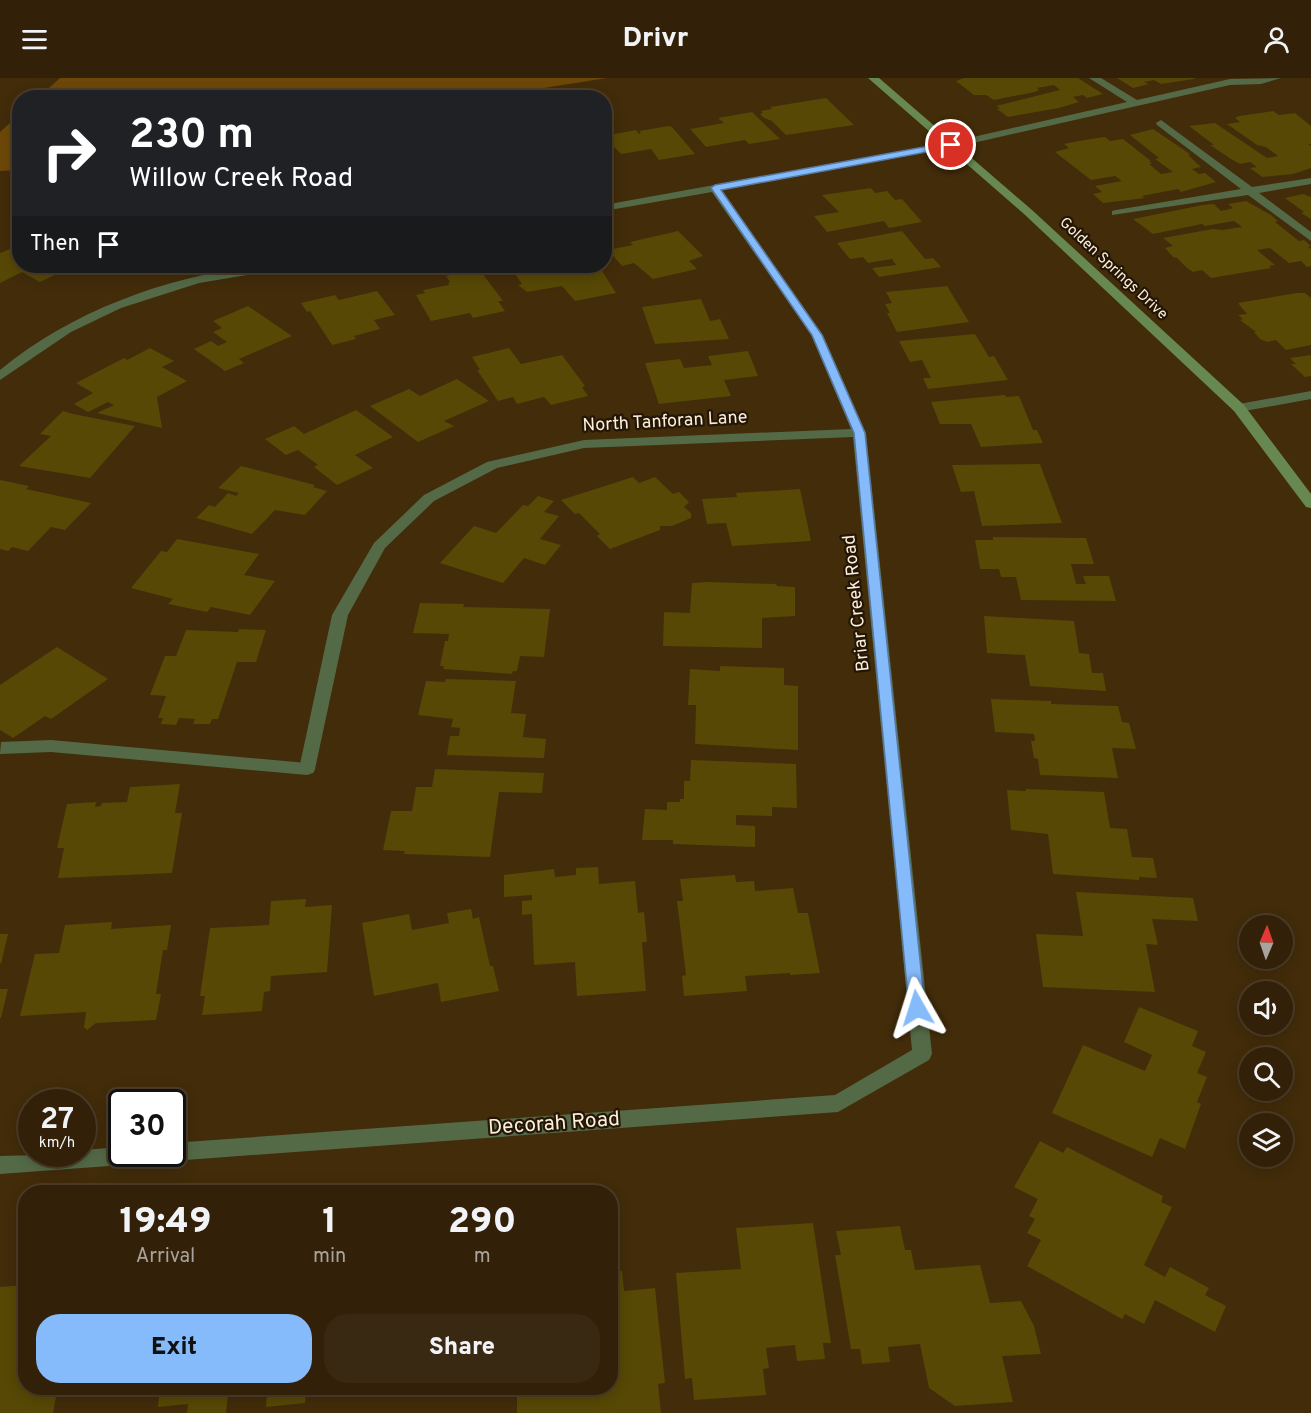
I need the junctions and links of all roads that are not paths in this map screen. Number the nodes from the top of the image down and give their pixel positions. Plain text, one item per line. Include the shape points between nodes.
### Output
1 (873, 78) edge
2 (1094, 78) edge
3 (1276, 78) edge
4 (1137, 104) junction
5 (1161, 123) dead end
6 (951, 145) junction
7 (1311, 181) edge
8 (715, 188) junction
9 (1250, 191) junction
10 (612, 207) edge
11 (1116, 213) dead end
12 (1311, 238) edge
13 (236, 273) edge
14 (0, 376) edge
15 (1311, 395) edge
16 (1239, 408) junction
17 (859, 433) junction
18 (1311, 504) edge
19 (1, 748) edge
20 (922, 1054) joint
21 (186, 1151) edge
22 (108, 1157) edge
23 (0, 1165) edge

1 - 6 main road, Golden Springs Drive
2 - 4 street
3 - 4 street via 1230,82
4 - 6 street
5 - 9 street
6 - 8 street
6 - 16 main road, Golden Springs Drive
7 - 9 street
8 - 10 street
8 - 17 street, Briar Creek Road via 817,335
9 - 11 street
9 - 12 street
13 - 14 street via 195,280 95,314 15,362
15 - 16 street
16 - 18 main road, Golden Springs Drive
17 - 19 street, North Tanforan Lane via 584,444 492,465 429,498 379,546 340,615 307,770 51,746
17 - 20 street, Briar Creek Road
20 - 21 street, Decorah Road via 838,1102
22 - 23 street

